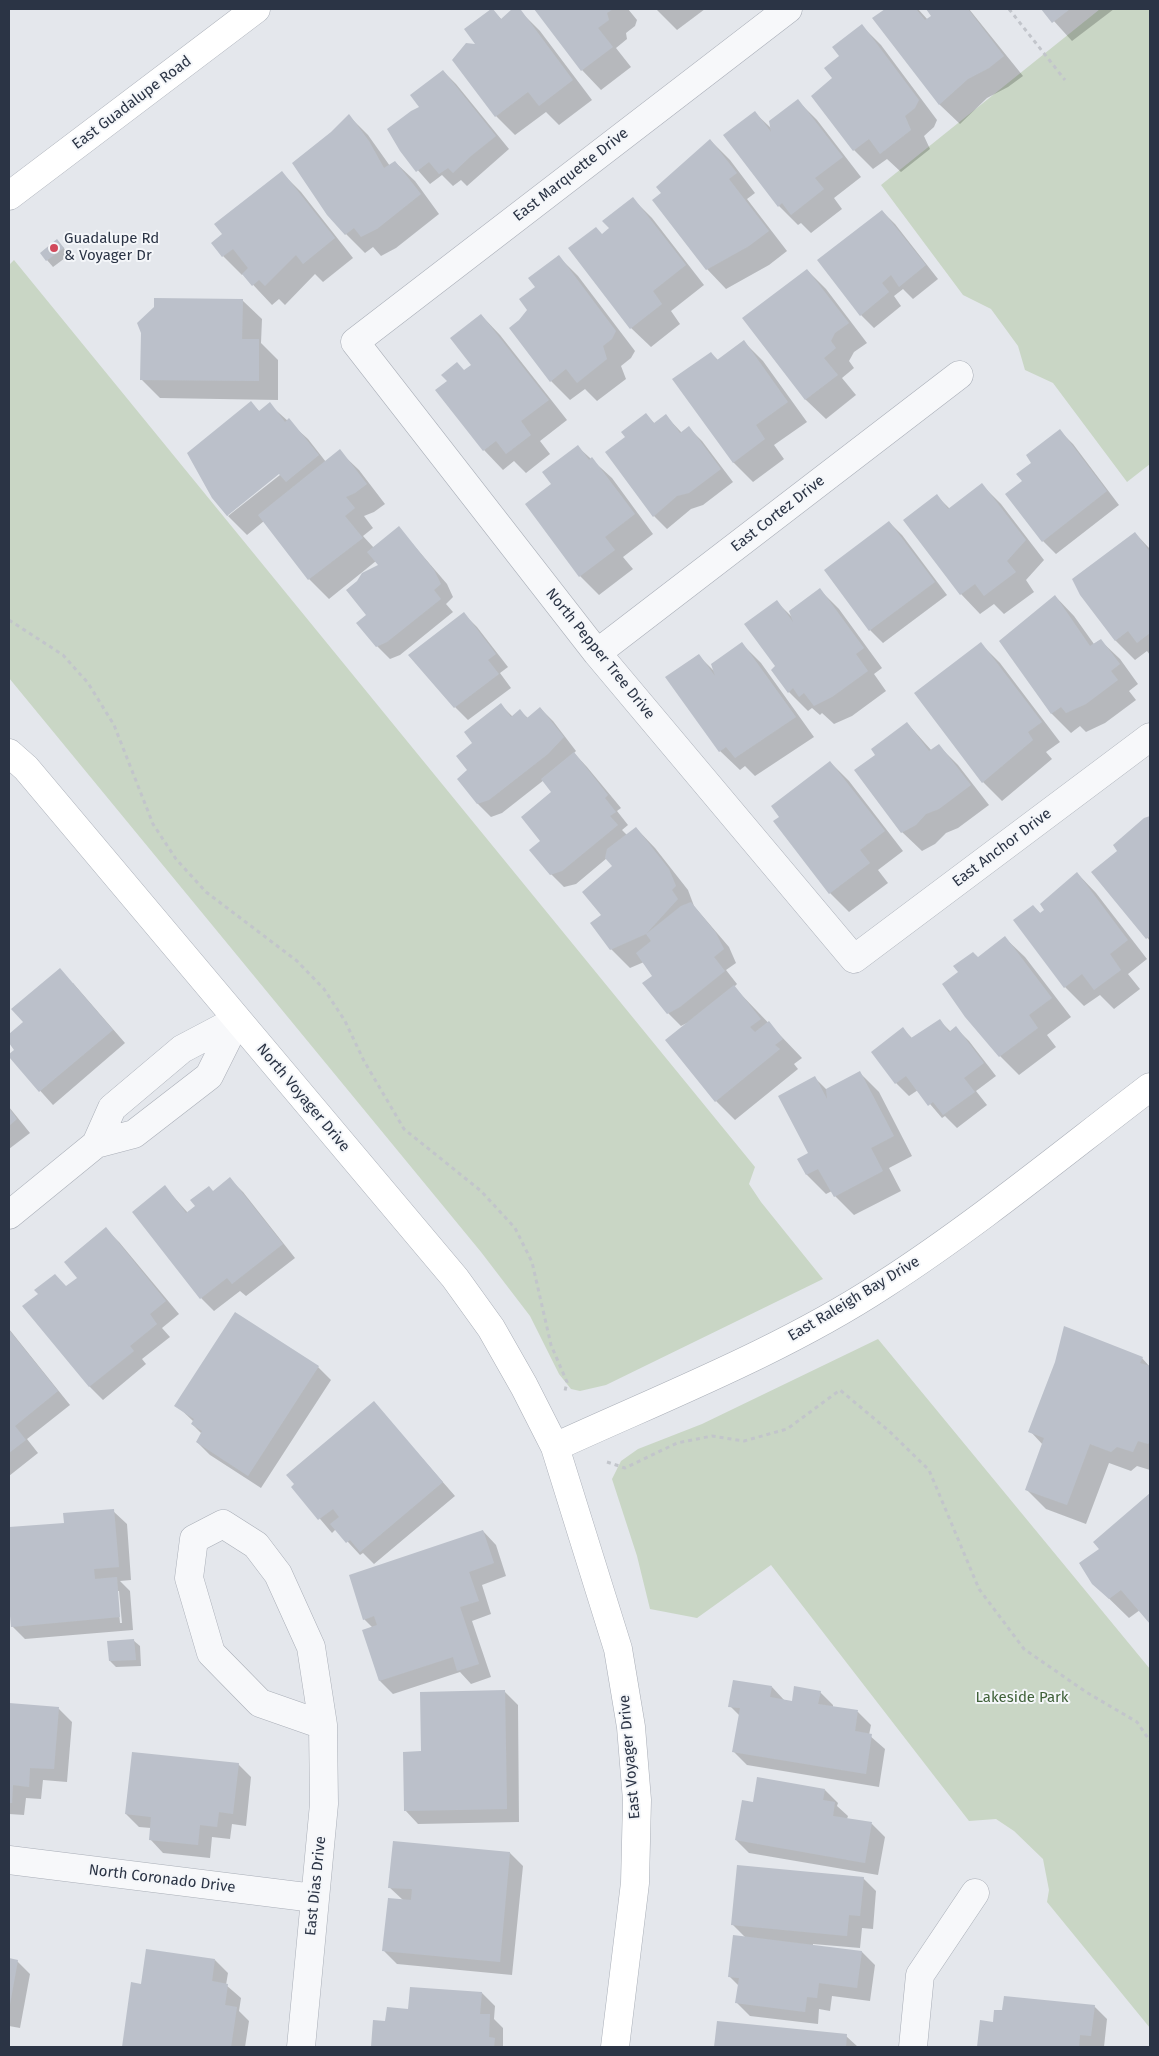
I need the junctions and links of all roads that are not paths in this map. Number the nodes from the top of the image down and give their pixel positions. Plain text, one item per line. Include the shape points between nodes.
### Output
1 (256, 9) edge
2 (788, 9) edge
3 (9, 196) edge
4 (355, 342) joint
5 (959, 374) dead end
6 (597, 653) junction
7 (9, 737) edge
8 (1150, 737) edge
9 (18, 760) edge
10 (854, 959) joint
11 (237, 1020) junction
12 (1150, 1087) edge
13 (96, 1144) junction
14 (9, 1215) edge
15 (554, 1446) junction
16 (322, 1725) junction
17 (9, 1860) edge
18 (975, 1893) dead end
19 (314, 1898) junction
20 (301, 2047) edge
21 (615, 2047) edge
22 (913, 2047) edge

1 - 3 street, East Guadalupe Road
2 - 4 street, East Marquette Drive
4 - 6 street, North Pepper Tree Drive
5 - 6 street, East Cortez Drive
6 - 10 street, North Pepper Tree Drive
7 - 9 street, North Voyager Drive
8 - 10 street, East Anchor Drive
9 - 11 street, North Voyager Drive
11 - 13 street via 182,1049 112,1108
11 - 13 street via 209,1076 134,1134
11 - 15 street, North Voyager Drive via 455,1278 491,1328
12 - 15 street, East Raleigh Bay Drive via 953,1238 882,1286 761,1353
13 - 14 street
15 - 21 street, East Voyager Drive via 618,1649 631,1727 637,1800 635,1883
16 - 16 street, East Dias Drive via 310,1647 278,1574 256,1545 223,1524 194,1539 189,1578 211,1653 260,1703
16 - 19 street, East Dias Drive via 324,1804
17 - 19 street, North Coronado Drive
18 - 22 street via 920,1974
19 - 20 street, East Dias Drive

